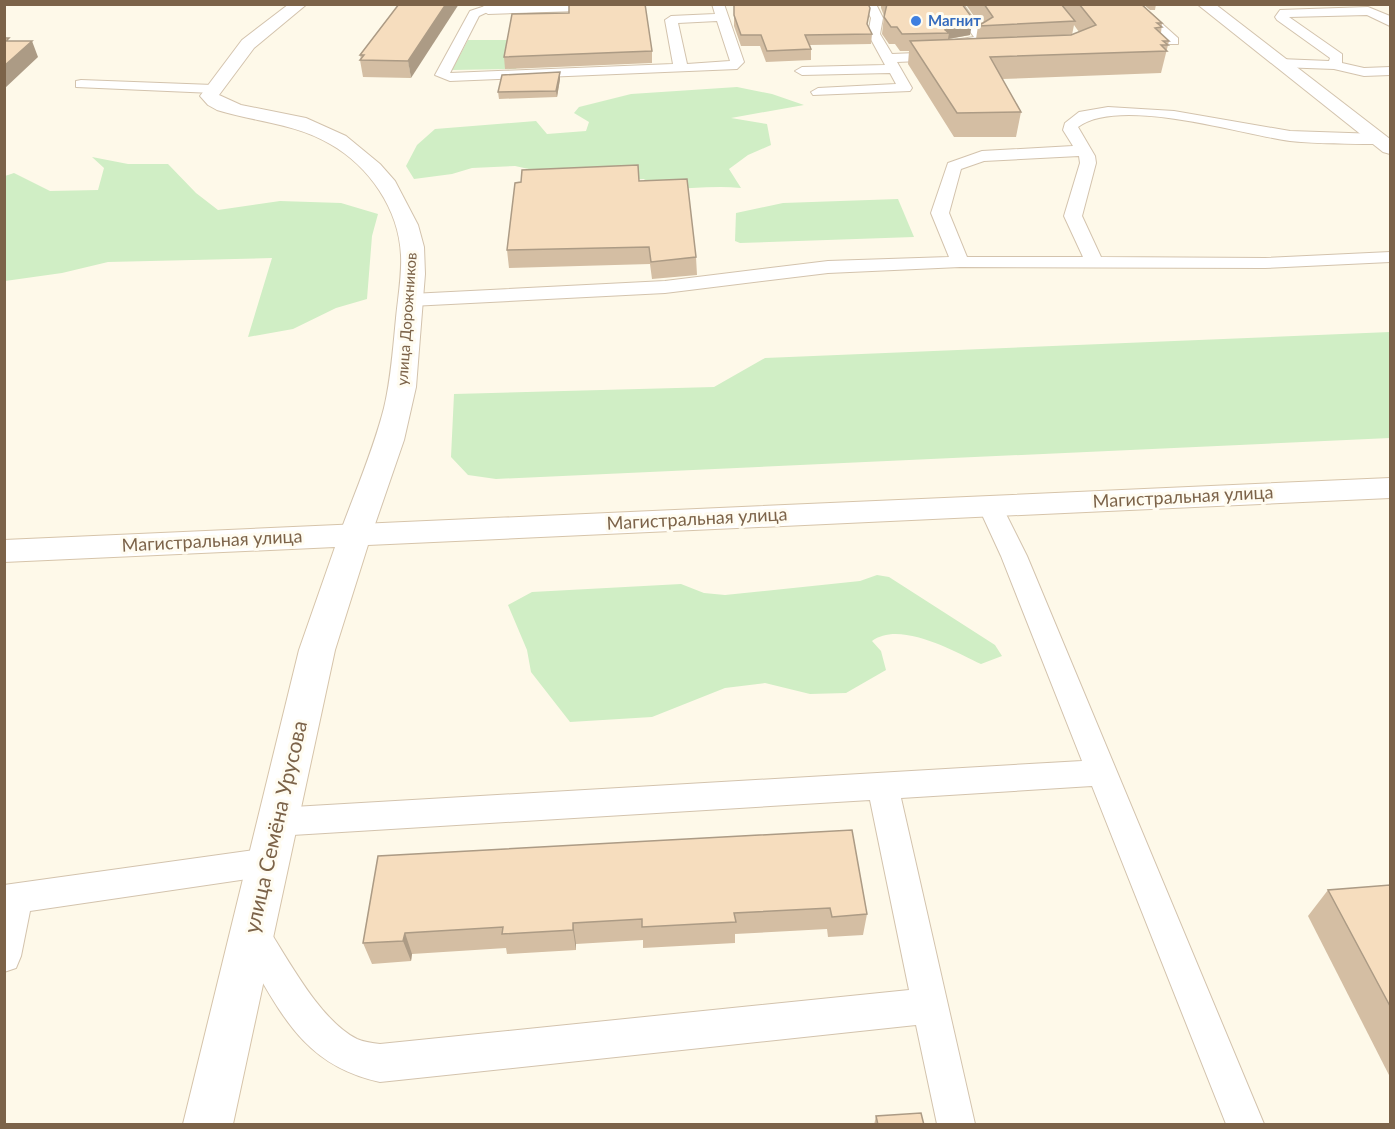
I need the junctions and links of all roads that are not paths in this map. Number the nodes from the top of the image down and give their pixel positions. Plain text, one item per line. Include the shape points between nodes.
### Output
1 (300, 4) edge
2 (638, 4) edge
3 (870, 4) edge
4 (956, 4) edge
5 (1132, 4) edge
6 (1204, 4) edge
7 (499, 7) edge
8 (720, 11) edge
9 (1390, 22) edge
10 (1173, 41) dead end
11 (983, 54) edge
12 (888, 58) junction
13 (1280, 63) junction
14 (1334, 65) junction
15 (681, 69) junction
16 (802, 71) dead end
17 (1390, 71) edge
18 (81, 84) dead end
19 (213, 88) junction
20 (818, 92) dead end
21 (1384, 143) edge
22 (1084, 150) junction
23 (1390, 256) edge
24 (960, 262) junction
25 (1094, 262) junction
26 (411, 300) junction
27 (1390, 488) edge
28 (990, 506) junction
29 (356, 533) junction
30 (4, 551) edge
31 (1102, 773) junction
32 (883, 786) junction
33 (276, 822) junction
34 (268, 862) junction
35 (10, 899) edge
36 (252, 933) junction
37 (4, 956) edge
38 (930, 1006) junction
39 (208, 1125) edge
40 (956, 1125) edge
41 (1245, 1125) edge

1 - 19 street via 248,44
2 - 7 street
3 - 12 lane via 877,18 873,33
4 - 12 lane via 980,40
5 - 10 lane
6 - 13 street
7 - 15 lane via 474,14 442,75
8 - 15 lane via 671,20
8 - 15 lane via 735,64
9 - 14 lane via 1368,11 1284,13 1281,17 1337,57
11 - 12 lane
12 - 16 lane
12 - 20 lane via 905,88
13 - 14 lane
13 - 21 street
14 - 17 lane via 1364,72
18 - 19 lane
19 - 26 street, улица Дорожников via 209,96 216,103 324,132 354,150 379,174 410,235
21 - 22 lane via 1290,136 1168,114 1118,110 1089,114 1073,121 1071,130
22 - 24 lane via 994,154 954,166 940,213
22 - 25 lane via 1087,173 1073,216
23 - 25 lane via 1265,263
24 - 25 lane
24 - 26 lane via 828,267 665,287
26 - 29 street, улица Дорожников via 406,375 398,412
27 - 28 street, Магистральная улица
28 - 29 street, Магистральная улица
28 - 31 lane
29 - 30 street, Магистральная улица
29 - 33 street, улица Семёна Урусова via 317,650
31 - 32 lane
31 - 41 lane
32 - 33 lane
32 - 38 lane
33 - 34 street, улица Семёна Урусова
34 - 35 lane
34 - 36 street, улица Семёна Урусова
35 - 37 lane
36 - 38 lane via 330,1043 352,1057 380,1063
36 - 39 street, улица Семёна Урусова
38 - 40 lane

